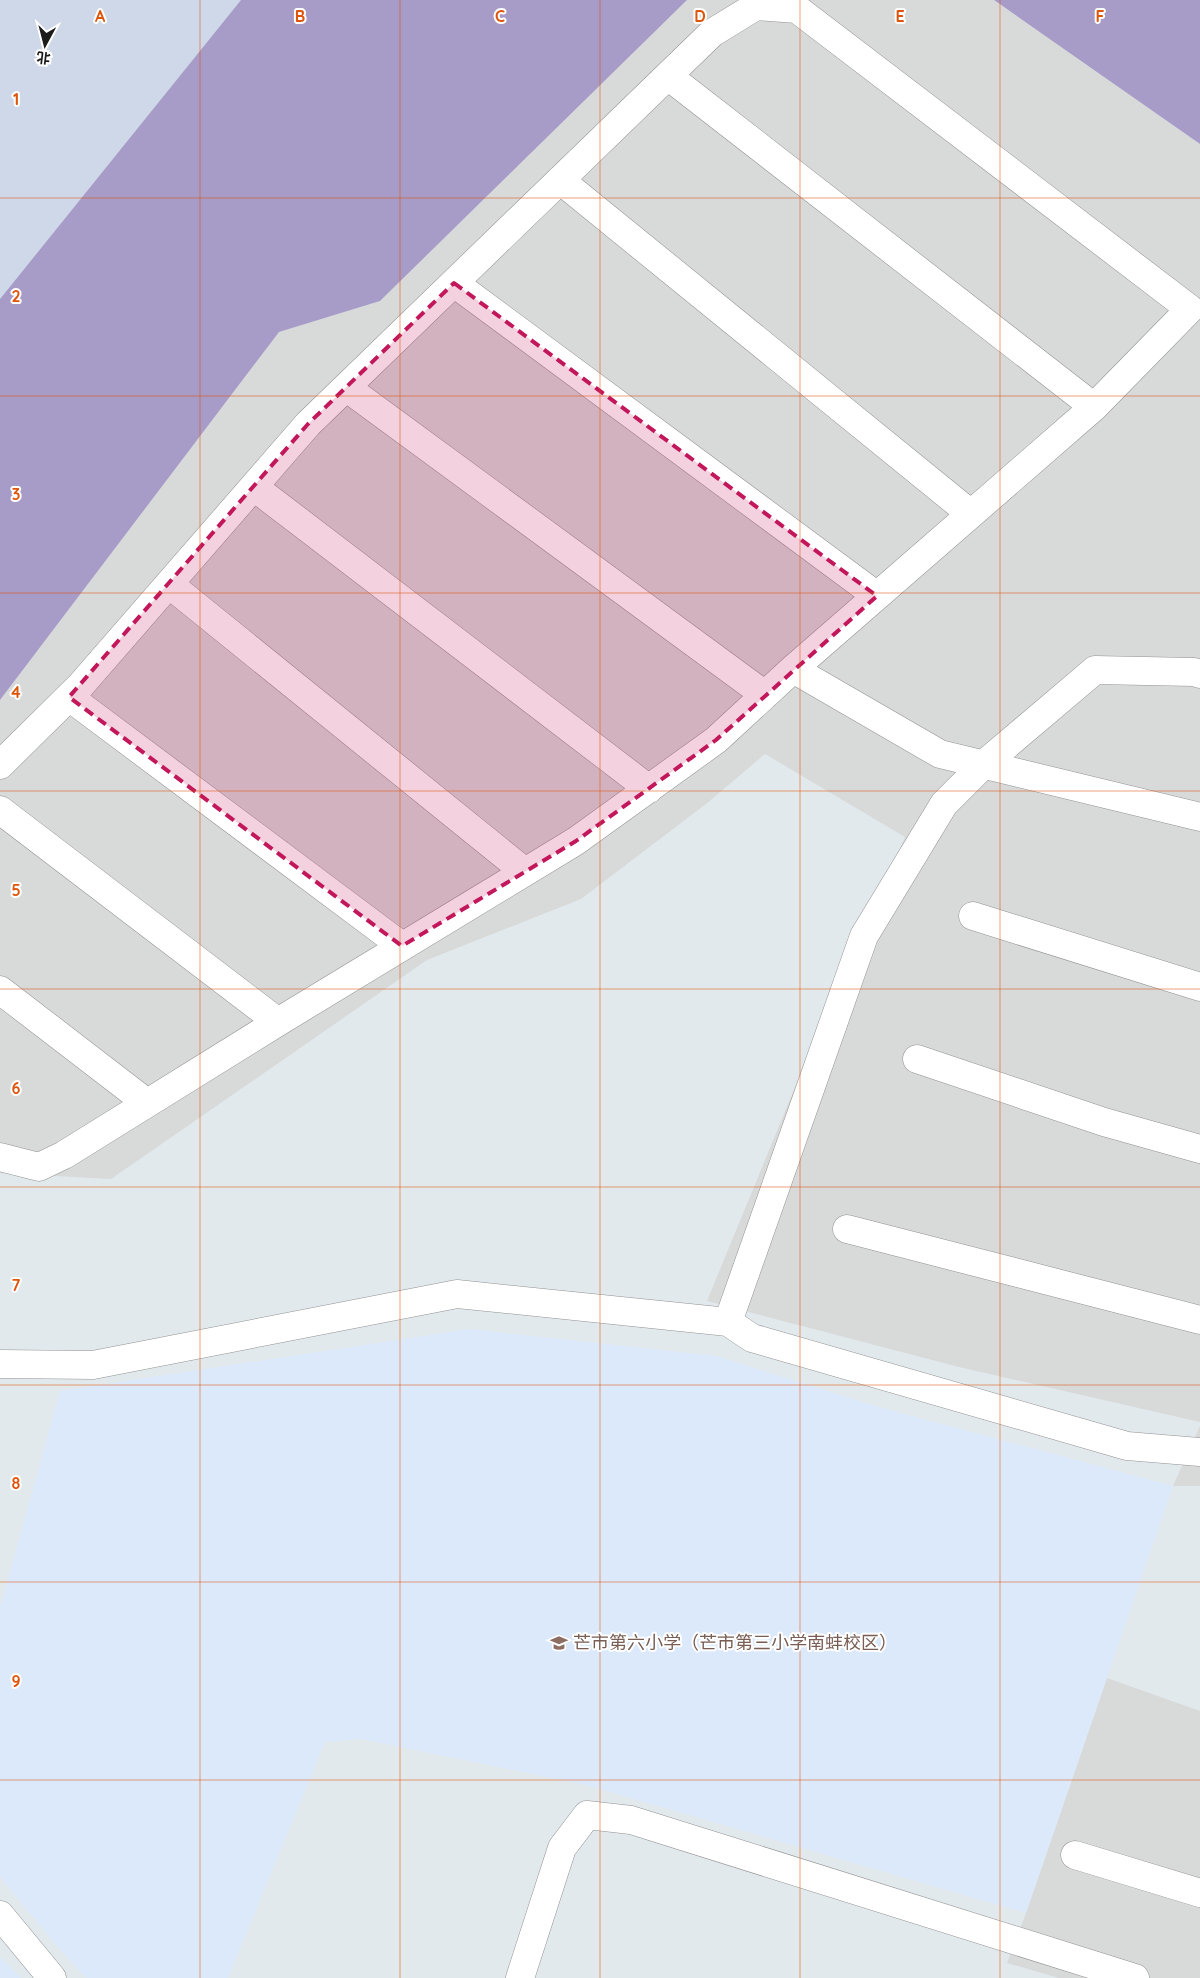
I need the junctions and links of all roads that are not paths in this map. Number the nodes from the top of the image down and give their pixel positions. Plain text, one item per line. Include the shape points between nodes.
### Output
1 (668, 76) junction
2 (560, 180) junction
3 (454, 284) junction
4 (347, 388) junction
5 (1094, 407) junction
6 (254, 487) junction
7 (971, 514) junction
8 (169, 584) junction
9 (877, 596) junction
10 (793, 669) junction
11 (1200, 674) edge
12 (765, 695) junction
13 (69, 697) junction
14 (0, 765) edge
15 (982, 765) junction
16 (649, 789) junction
17 (0, 810) edge
18 (1200, 817) edge
19 (526, 872) junction
20 (973, 916) dead end
21 (402, 946) junction
22 (1200, 987) edge
23 (0, 990) edge
24 (278, 1022) junction
25 (917, 1058) dead end
26 (147, 1103) junction
27 (1200, 1149) edge
28 (0, 1157) edge
29 (847, 1229) dead end
30 (1200, 1320) edge
31 (728, 1322) junction
32 (0, 1364) edge
33 (1200, 1452) edge
34 (1075, 1854) dead end
35 (1200, 1893) edge
36 (0, 1915) edge
37 (52, 1978) edge
38 (520, 1978) edge
39 (1135, 1978) edge

1 - 2 street
1 - 5 street
1 - 5 street via 712,33 756,6 797,9 1190,308
2 - 3 street
2 - 7 street
3 - 4 street
3 - 9 street
4 - 6 street via 308,424
4 - 12 street
5 - 7 street
6 - 8 street
6 - 16 street
7 - 9 street
8 - 13 street
8 - 19 street
9 - 10 street
10 - 12 street
10 - 15 street via 940,754
11 - 15 street via 1095,670
12 - 16 street via 716,740
13 - 14 street
13 - 21 street
15 - 18 street
15 - 31 street via 944,804 864,936
16 - 19 street
17 - 24 street
19 - 21 street
20 - 22 street
21 - 24 street
23 - 26 street
24 - 26 street
25 - 27 street via 1104,1122
26 - 28 street via 39,1167
29 - 30 street
31 - 32 street via 457,1294 93,1365
31 - 33 street via 752,1338 1127,1446
34 - 35 street
36 - 37 street
38 - 39 street via 562,1848 587,1815 630,1820

